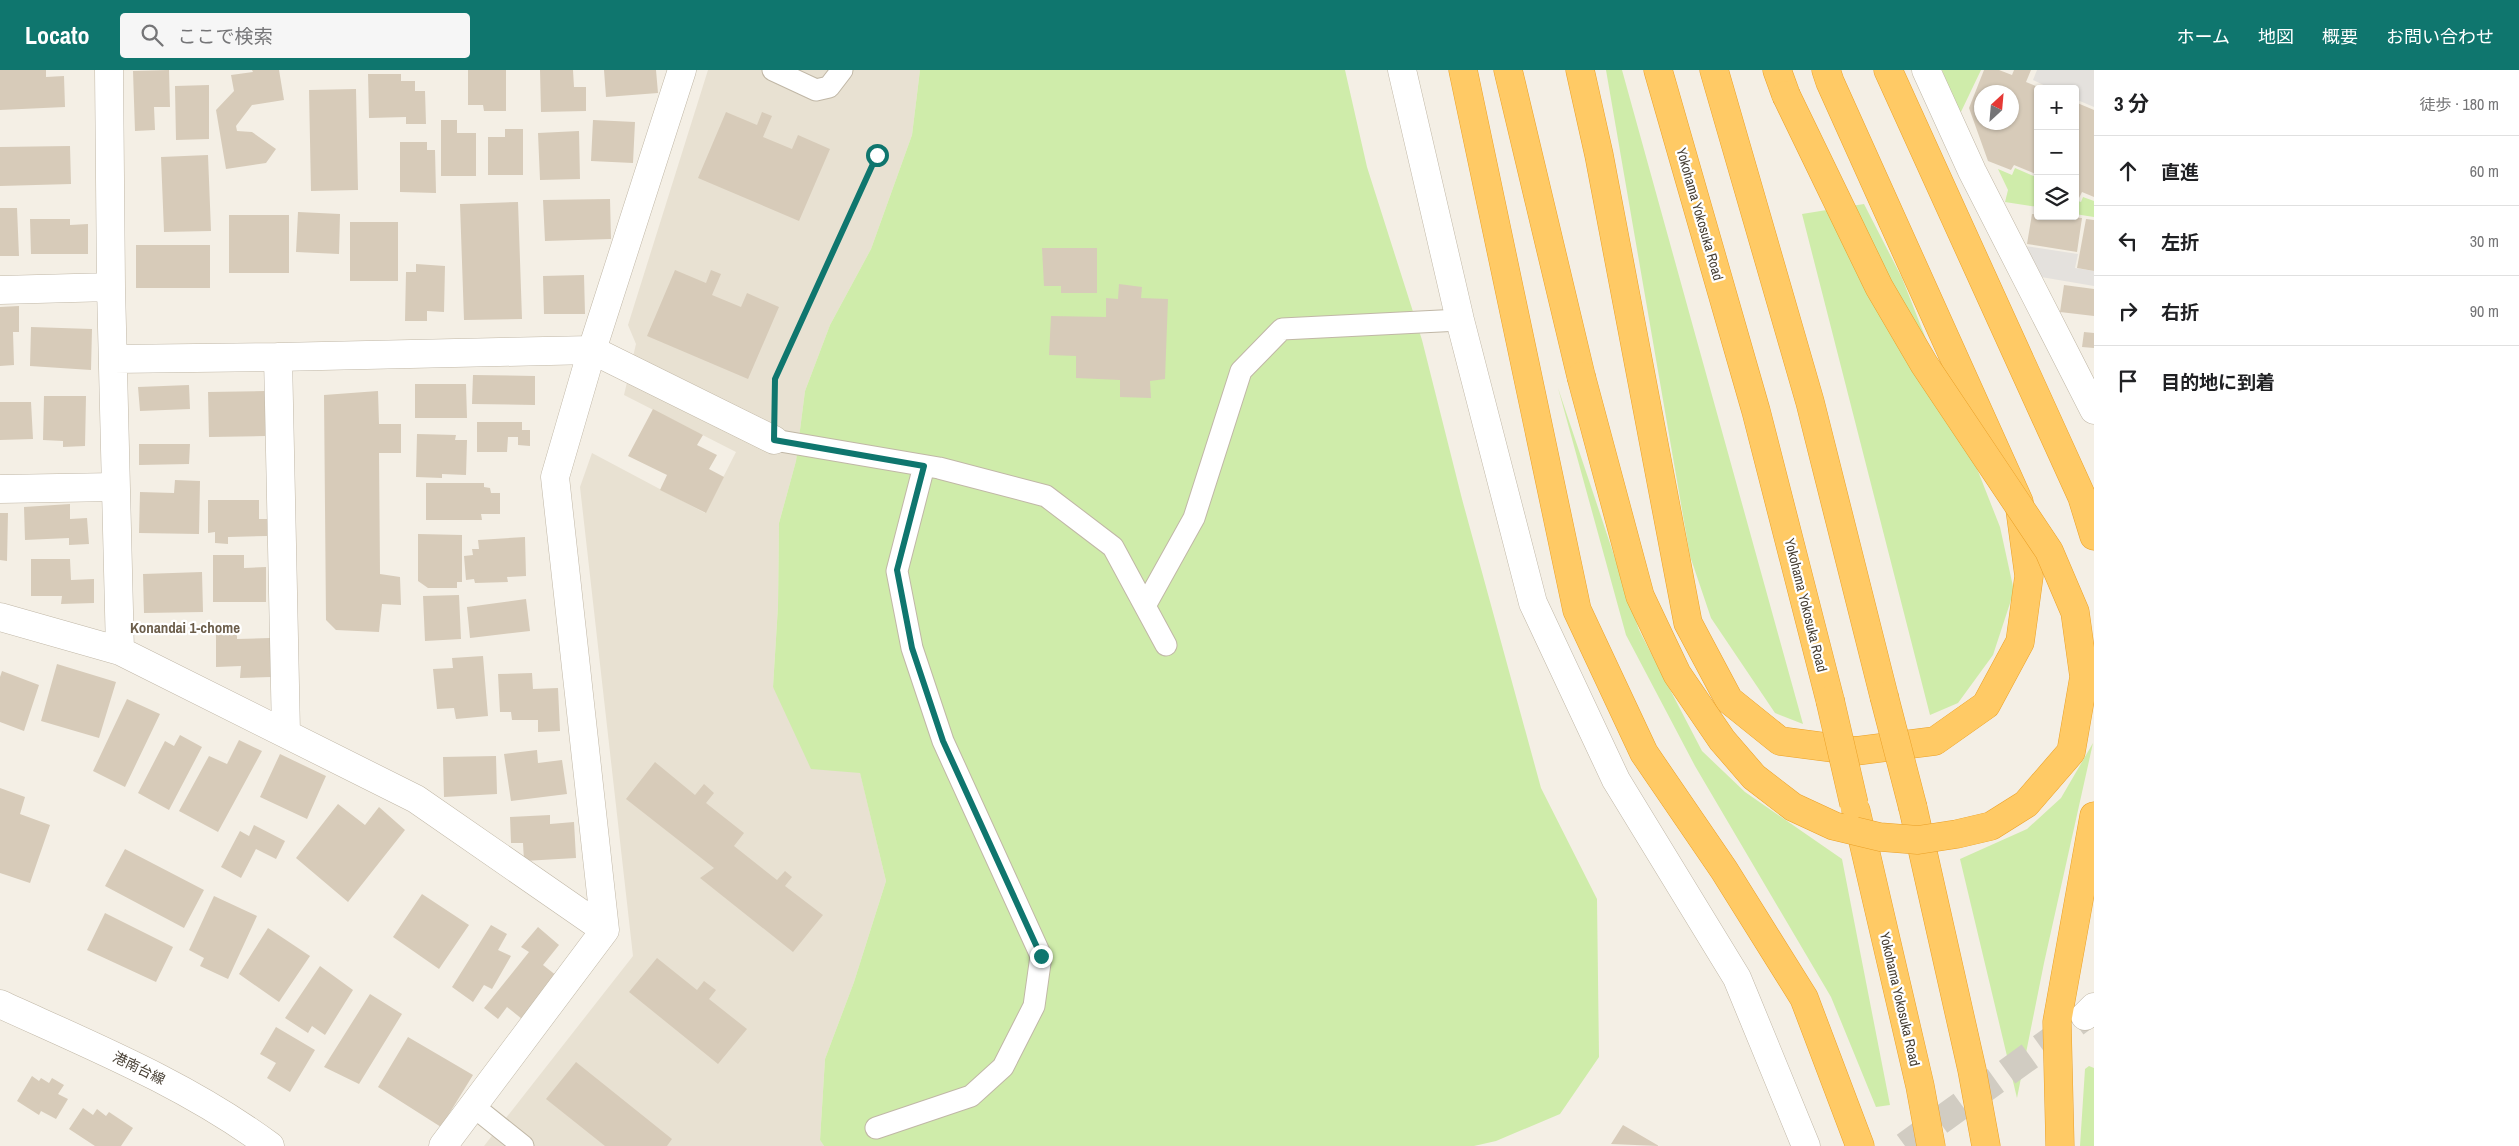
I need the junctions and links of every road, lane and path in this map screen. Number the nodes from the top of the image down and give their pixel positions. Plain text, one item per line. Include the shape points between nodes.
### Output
1 (109, 70) edge
2 (682, 70) edge
3 (773, 70) edge
4 (842, 70) edge
5 (1402, 70) edge
6 (1463, 70) edge
7 (1508, 70) edge
8 (1580, 70) edge
9 (1658, 70) edge
10 (1714, 70) edge
11 (1777, 70) edge
12 (1826, 70) edge
13 (1888, 70) edge
14 (1926, 70) edge
15 (877, 155) dead end
16 (111, 287) junction
17 (0, 290) edge
18 (1460, 320) junction
19 (592, 350) junction
20 (278, 357) junction
21 (114, 359) junction
22 (2094, 410) edge
23 (774, 440) junction
24 (924, 466) junction
25 (115, 488) junction
26 (0, 489) edge
27 (2094, 536) edge
28 (1145, 606) junction
29 (0, 617) edge
30 (1166, 645) dead end
31 (120, 651) junction
32 (286, 733) junction
33 (2094, 816) edge
34 (605, 930) junction
35 (0, 1004) edge
36 (473, 1106) junction
37 (876, 1128) dead end
38 (270, 1146) edge
39 (442, 1146) edge
40 (523, 1146) edge
41 (1806, 1146) edge
42 (1860, 1146) edge
43 (1931, 1146) edge
44 (1986, 1146) edge
45 (2060, 1146) edge

1 - 16 street
2 - 19 street
3 - 4 lane via 816,90 829,87
5 - 18 street
6 - 42 highway via 1577,610 1644,753 1724,870 1804,998
7 - 11 highway, bridge via 1582,376 1640,596 1677,674 1722,740 1754,777 1785,801 1834,826 1880,837 1918,840 1992,826 2026,804 2071,752 2084,677 2075,612 2049,551 1924,364 1879,287
8 - 12 highway via 1688,623 1729,700 1780,742 1856,751 1935,741 1986,705 2020,642 2029,576 2019,502
9 - 43 highway, Yokohama Yokosuka Road, bridge via 1756,410 1830,700 1920,1086
10 - 44 highway, bridge via 1810,402 1913,808
13 - 27 highway via 2082,496
14 - 22 street via 1972,171
15 - 23 path via 775,379
16 - 17 street
16 - 21 street
18 - 28 lane via 1282,329 1241,372 1194,518
18 - 41 street via 1533,603 1616,780 1737,978
19 - 20 street
19 - 23 street
19 - 34 street via 555,477
20 - 21 street
20 - 32 street
21 - 25 street
23 - 24 lane
24 - 28 lane via 1046,496 1113,548
24 - 37 lane via 897,570 912,648 943,741 1041,956 1034,1006 1003,1067 971,1096
25 - 26 street
25 - 31 street
28 - 30 lane
29 - 31 street
31 - 32 street
32 - 34 street via 416,799
33 - 45 highway via 2057,1022
34 - 36 street
35 - 38 street, 港南台線 via 151,1073
36 - 39 street
36 - 40 lane

